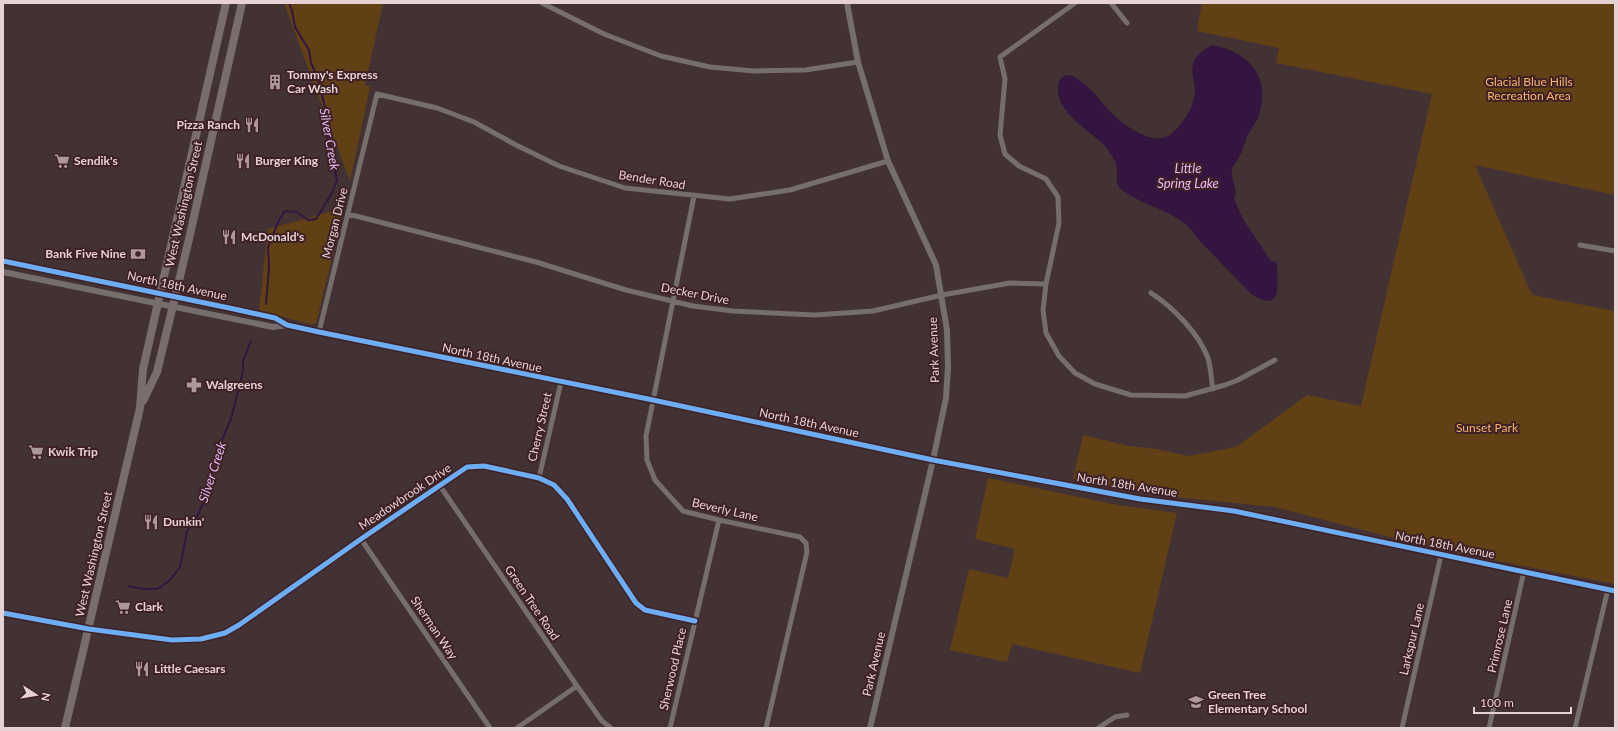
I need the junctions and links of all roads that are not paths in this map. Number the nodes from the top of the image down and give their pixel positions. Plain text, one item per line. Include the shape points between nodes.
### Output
1 (226, 3) edge
2 (242, 3) edge
3 (542, 3) edge
4 (848, 3) edge
5 (1075, 3) edge
6 (1111, 3) edge
7 (1127, 23) dead end
8 (858, 62) junction
9 (377, 94) joint
10 (888, 162) junction
11 (694, 196) junction
12 (348, 214) junction
13 (1580, 245) dead end
14 (1615, 251) edge
15 (3, 261) edge
16 (3, 272) edge
17 (1046, 284) junction
18 (161, 293) junction
19 (1151, 293) dead end
20 (942, 295) junction
21 (175, 296) junction
22 (673, 301) junction
23 (158, 304) junction
24 (173, 307) junction
25 (287, 325) junction
26 (319, 332) junction
27 (1275, 360) dead end
28 (561, 382) junction
29 (1213, 389) junction
30 (653, 400) junction
31 (140, 408) junction
32 (933, 460) junction
33 (539, 478) junction
34 (440, 486) junction
35 (719, 520) junction
36 (361, 539) junction
37 (1441, 555) junction
38 (1524, 571) junction
39 (1608, 589) junction
40 (1615, 591) edge
41 (3, 613) edge
42 (695, 621) junction
43 (89, 629) junction
44 (577, 686) junction
45 (1127, 716) dead end
46 (65, 728) edge
47 (490, 728) edge
48 (517, 728) edge
49 (611, 728) edge
50 (670, 728) edge
51 (766, 728) edge
52 (870, 728) edge
53 (1098, 728) edge
54 (1402, 728) edge
55 (1489, 728) edge
56 (1575, 728) edge

1 - 18 main road, West Washington Street
2 - 21 main road, West Washington Street
3 - 8 street via 604,34 661,56 710,67 805,70
4 - 8 street, Park Avenue
5 - 17 street via 1000,57 1005,79 1000,135 1005,154 1019,166 1046,179 1058,197 1059,223
6 - 7 street
8 - 10 street, Park Avenue
9 - 11 street, Bender Road via 437,108 474,122 559,166 625,188
9 - 12 street, Morgan Drive
10 - 11 street, Bender Road via 790,190 730,199
10 - 20 street, Park Avenue via 936,264
11 - 22 street, Beverly Lane
12 - 22 street, Decker Drive via 536,262 626,290
12 - 26 street, Morgan Drive
13 - 14 street
15 - 18 street, North 18th Avenue
16 - 23 street, North 18th Avenue
17 - 20 street, Decker Drive via 1010,283
17 - 29 street via 1043,310 1046,333 1059,356 1075,373 1095,384 1131,395 1185,396
18 - 21 street, North 18th Avenue
18 - 23 main road, West Washington Street
19 - 29 street via 1163,300 1195,335 1208,358
20 - 22 street, Decker Drive via 873,311 814,314 733,311
20 - 32 street, Park Avenue via 947,330 948,367 946,398
21 - 24 main road, West Washington Street
21 - 25 street, North 18th Avenue via 275,318
22 - 30 street, Beverly Lane
23 - 24 street, North 18th Avenue
23 - 31 main road, West Washington Street via 144,369
24 - 25 street, North 18th Avenue via 273,327
24 - 31 main road, West Washington Street via 157,372
25 - 26 street, North 18th Avenue
26 - 28 street, North 18th Avenue
27 - 29 street via 1238,380
28 - 30 street, North 18th Avenue
28 - 33 street, Cherry Street
30 - 32 street, North 18th Avenue
30 - 35 street, Beverly Lane via 646,436 646,460 655,480 683,511
31 - 43 main road, West Washington Street
32 - 37 street, North 18th Avenue via 1140,499 1234,511
32 - 52 street, Park Avenue
33 - 34 street, Meadowbrook Drive via 484,466 467,467
33 - 42 street, Meadowbrook Drive via 554,485 567,499 636,603 645,610
34 - 36 street, Meadowbrook Drive
34 - 44 street, Green Tree Road
35 - 42 street, Sherwood Place
35 - 51 street, Beverly Lane via 800,537 806,543 807,552
36 - 43 street, Meadowbrook Drive via 225,633 201,639 172,640
36 - 47 street, Sherman Way
37 - 38 street, North 18th Avenue
37 - 54 street, Larkspur Lane
38 - 39 street, North 18th Avenue
38 - 55 street, Primrose Lane
39 - 40 street, North 18th Avenue
39 - 56 street
41 - 43 street, Meadowbrook Drive
42 - 50 street, Sherwood Place
43 - 46 main road, West Washington Street
44 - 48 street
44 - 49 street, Green Tree Road via 602,721
45 - 53 street via 1115,717

